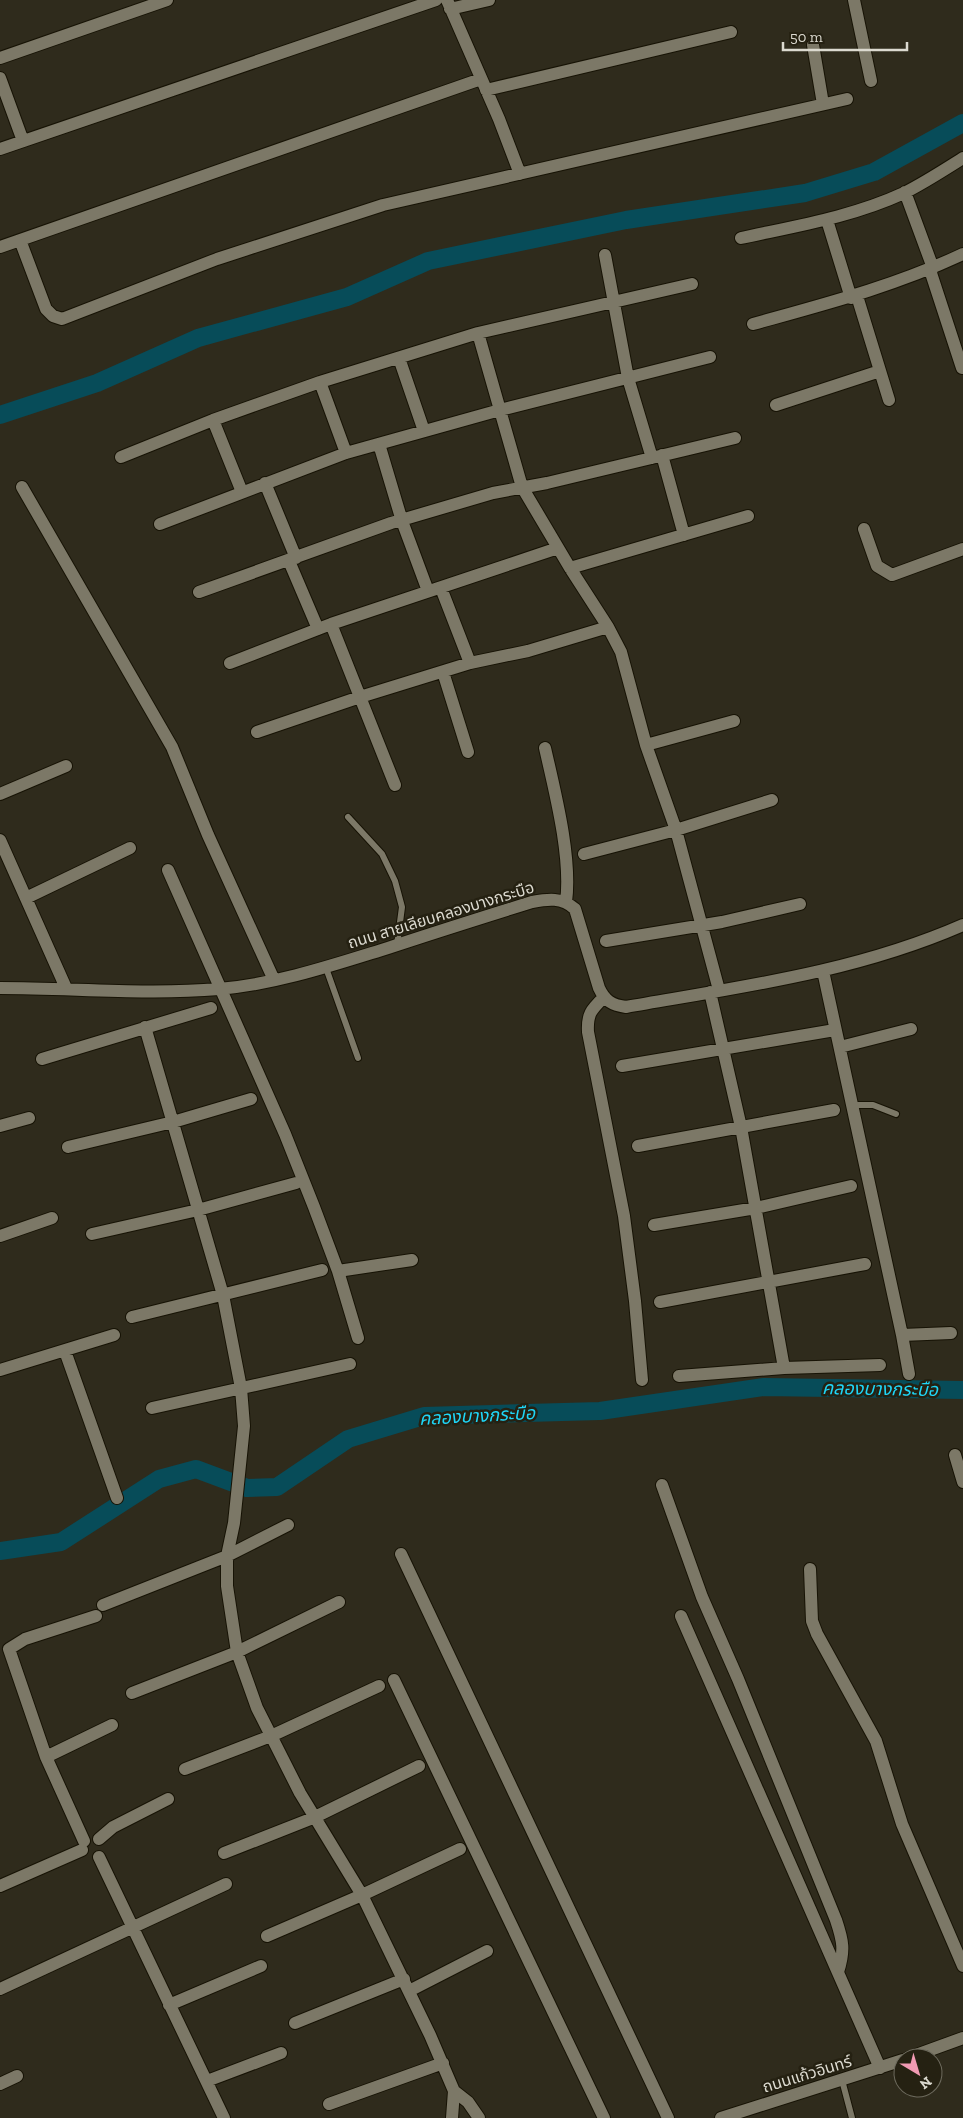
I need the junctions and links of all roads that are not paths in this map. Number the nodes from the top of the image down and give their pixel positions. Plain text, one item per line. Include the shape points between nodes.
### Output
1 (167, 0) edge
2 (436, 0) edge
3 (489, 0) edge
4 (854, 0) edge
5 (448, 5) edge
6 (731, 32) dead end
7 (813, 45) dead end
8 (0, 58) edge
9 (0, 78) edge
10 (871, 81) dead end
11 (484, 85) junction
12 (846, 99) dead end
13 (823, 104) junction
14 (23, 142) junction
15 (0, 149) edge
16 (963, 158) edge
17 (520, 174) junction
18 (905, 192) junction
19 (827, 220) junction
20 (741, 238) dead end
21 (20, 240) junction
22 (0, 248) edge
23 (963, 254) edge
24 (605, 255) dead end
25 (931, 269) junction
26 (692, 284) dead end
27 (854, 297) junction
28 (612, 302) junction
29 (754, 324) dead end
30 (478, 333) junction
31 (710, 356) dead end
32 (399, 358) junction
33 (962, 368) edge
34 (880, 371) junction
35 (628, 378) junction
36 (320, 382) junction
37 (889, 400) dead end
38 (776, 405) dead end
39 (500, 410) junction
40 (213, 420) junction
41 (424, 431) junction
42 (734, 438) dead end
43 (379, 444) junction
44 (346, 453) junction
45 (121, 457) dead end
46 (657, 457) junction
47 (266, 483) junction
48 (22, 487) dead end
49 (522, 487) junction
50 (242, 492) junction
51 (748, 516) dead end
52 (402, 521) junction
53 (160, 524) dead end
54 (864, 529) dead end
55 (684, 535) junction
56 (558, 548) junction
57 (963, 549) edge
58 (293, 560) junction
59 (570, 568) junction
60 (441, 588) junction
61 (428, 591) junction
62 (199, 592) dead end
63 (331, 624) junction
64 (608, 627) junction
65 (318, 629) junction
66 (230, 663) dead end
67 (470, 663) junction
68 (443, 672) junction
69 (360, 697) junction
70 (734, 721) dead end
71 (257, 732) dead end
72 (646, 745) junction
73 (545, 748) dead end
74 (468, 752) dead end
75 (66, 766) dead end
76 (395, 785) dead end
77 (0, 794) edge
78 (772, 800) dead end
79 (348, 817) dead end
80 (676, 830) junction
81 (0, 840) edge
82 (130, 848) dead end
83 (584, 854) dead end
84 (168, 870) dead end
85 (26, 898) junction
86 (566, 902) junction
87 (800, 904) dead end
88 (701, 925) junction
89 (963, 925) edge
90 (606, 941) dead end
91 (397, 945) junction
92 (326, 968) junction
93 (823, 971) junction
94 (274, 980) junction
95 (0, 988) edge
96 (66, 988) junction
97 (220, 989) junction
98 (715, 991) junction
99 (604, 998) junction
100 (211, 1008) dead end
101 (146, 1027) junction
102 (911, 1029) dead end
103 (829, 1031) dead end
104 (840, 1047) junction
105 (724, 1049) junction
106 (358, 1058) dead end
107 (42, 1059) dead end
108 (622, 1066) dead end
109 (251, 1099) dead end
110 (853, 1105) junction
111 (834, 1110) dead end
112 (896, 1114) dead end
113 (29, 1118) dead end
114 (173, 1122) junction
115 (0, 1126) edge
116 (741, 1127) junction
117 (638, 1146) dead end
118 (68, 1147) dead end
119 (296, 1183) dead end
120 (851, 1186) dead end
121 (756, 1208) junction
122 (198, 1210) junction
123 (52, 1218) dead end
124 (654, 1226) dead end
125 (92, 1234) dead end
126 (0, 1236) edge
127 (412, 1260) dead end
128 (865, 1264) dead end
129 (322, 1270) dead end
130 (338, 1271) junction
131 (769, 1282) junction
132 (223, 1295) junction
133 (660, 1302) dead end
134 (132, 1317) dead end
135 (951, 1333) dead end
136 (114, 1335) dead end
137 (902, 1335) junction
138 (358, 1338) dead end
139 (65, 1351) junction
140 (350, 1364) dead end
141 (880, 1365) dead end
142 (784, 1368) junction
143 (0, 1370) edge
144 (909, 1374) dead end
145 (679, 1376) dead end
146 (642, 1380) dead end
147 (241, 1388) junction
148 (152, 1408) dead end
149 (955, 1455) dead end
150 (963, 1482) edge
151 (662, 1485) dead end
152 (117, 1498) dead end
153 (288, 1525) dead end
154 (401, 1554) dead end
155 (227, 1556) junction
156 (810, 1569) dead end
157 (339, 1602) dead end
158 (103, 1604) dead end
159 (96, 1616) dead end
160 (682, 1616) dead end
161 (5, 1651) edge
162 (237, 1652) junction
163 (394, 1680) dead end
164 (379, 1686) dead end
165 (132, 1694) dead end
166 (112, 1724) dead end
167 (271, 1736) junction
168 (46, 1757) junction
169 (419, 1766) dead end
170 (185, 1769) dead end
171 (168, 1798) dead end
172 (314, 1818) junction
173 (99, 1839) junction
174 (83, 1845) junction
175 (460, 1849) dead end
176 (224, 1853) dead end
177 (99, 1857) junction
178 (226, 1884) dead end
179 (0, 1886) edge
180 (362, 1895) junction
181 (134, 1927) junction
182 (267, 1936) dead end
183 (487, 1951) dead end
184 (260, 1966) dead end
185 (963, 1966) edge
186 (838, 1972) junction
187 (407, 1985) junction
188 (0, 1989) edge
189 (169, 2005) junction
190 (295, 2023) dead end
191 (963, 2038) edge
192 (936, 2048) edge
193 (281, 2053) dead end
194 (443, 2063) junction
195 (893, 2063) edge
196 (880, 2068) junction
197 (17, 2076) dead end
198 (842, 2080) junction
199 (207, 2081) junction
200 (0, 2084) edge
201 (454, 2091) junction
202 (329, 2104) dead end
203 (224, 2118) edge
204 (452, 2118) edge
205 (479, 2118) edge
206 (604, 2118) edge
207 (668, 2118) edge
208 (721, 2118) edge
209 (852, 2118) edge

1 - 8 street
2 - 14 street
3 - 5 street
4 - 10 street
5 - 11 street
6 - 11 street
7 - 13 street
9 - 14 street
11 - 17 street
11 - 21 street
12 - 13 street
13 - 17 street
14 - 15 street
16 - 18 street
17 - 21 street via 383,205 217,260 62,319 46,309
18 - 19 street
18 - 25 street
19 - 20 street
19 - 27 street
21 - 22 street
23 - 25 street
24 - 28 street
25 - 27 street
25 - 33 street
26 - 28 street
27 - 29 street
27 - 34 street
28 - 30 street
28 - 35 street
30 - 32 street
30 - 39 street
31 - 35 street
32 - 36 street
32 - 41 street
34 - 37 street
34 - 38 street
35 - 39 street
35 - 46 street
36 - 40 street
36 - 44 street
39 - 41 street
39 - 49 street
40 - 45 street
40 - 50 street
41 - 43 street
42 - 46 street
43 - 44 street
43 - 52 street
44 - 47 street
46 - 49 street
46 - 55 street
47 - 50 street
47 - 58 street
48 - 94 street via 172,747
49 - 52 street
49 - 56 street
50 - 53 street
51 - 55 street
52 - 58 street
52 - 61 street
54 - 57 street via 877,566 892,575
55 - 59 street
56 - 59 street
56 - 60 street
58 - 62 street
58 - 65 street
59 - 64 street
60 - 61 street
60 - 67 street
61 - 63 street
63 - 65 street
63 - 69 street
64 - 67 street via 528,651
64 - 72 street via 621,652
65 - 66 street
67 - 68 street
68 - 69 street
68 - 74 street
69 - 71 street
69 - 76 street
70 - 72 street
72 - 80 street
73 - 86 street via 565,852
75 - 77 street
78 - 80 street
79 - 91 lane via 382,854 395,881 402,907
80 - 83 street
80 - 88 street
81 - 85 street
82 - 85 street
84 - 97 street
85 - 96 street
86 - 91 street, ถนน สายเลียบคลองบางกระบือ via 550,899 532,902
86 - 99 street via 577,912
87 - 88 street
88 - 90 street
88 - 98 street
89 - 93 street via 916,945
91 - 92 street, ถนน สายเลียบคลองบางกระบือ
92 - 94 street, ถนน สายเลียบคลองบางกระบือ
92 - 106 lane
93 - 98 street
93 - 104 street
94 - 97 street, ถนน สายเลียบคลองบางกระบือ
95 - 96 street, ถนน สายเลียบคลองบางกระบือ
96 - 97 street, ถนน สายเลียบคลองบางกระบือ via 142,991
97 - 130 street via 285,1134
98 - 99 street via 626,1007
98 - 105 street
99 - 146 street via 587,1019 588,1032 624,1216
100 - 101 street
101 - 107 street
101 - 114 street
102 - 104 street
103 - 105 street
104 - 110 street
105 - 108 street
105 - 116 street
109 - 114 street
110 - 112 lane via 873,1105
110 - 137 street
111 - 116 street
113 - 115 street
114 - 118 street
114 - 122 street
116 - 117 street
116 - 121 street
119 - 122 street
120 - 121 street
121 - 124 street
121 - 131 street
122 - 125 street
122 - 132 street
123 - 126 street
127 - 130 street
128 - 131 street
129 - 132 street
130 - 138 street
131 - 133 street
131 - 142 street
132 - 134 street
132 - 147 street
135 - 137 street
136 - 139 street
137 - 144 street
139 - 143 street
139 - 152 street
140 - 147 street
141 - 142 street
142 - 145 street
147 - 148 street
147 - 155 street via 244,1410 242,1447
149 - 150 street
151 - 186 street via 702,1598 844,1942
153 - 155 street
154 - 207 street
155 - 158 street
155 - 162 street via 227,1586
156 - 185 street via 812,1621 817,1634 876,1740 905,1832
157 - 162 street
159 - 161 street via 25,1639
160 - 186 street
161 - 168 street
162 - 165 street
162 - 167 street via 246,1681
163 - 206 street
164 - 167 street
166 - 168 street
167 - 170 street
167 - 172 street
168 - 174 street
169 - 172 street
171 - 173 street via 113,1827
172 - 176 street
172 - 180 street
173 - 174 street via 91,1837
173 - 177 street via 104,1846
174 - 177 street via 86,1856
174 - 179 street
175 - 180 street
177 - 181 street
178 - 181 street
180 - 182 street
180 - 187 street
181 - 188 street
181 - 189 street
183 - 187 street
184 - 189 street
186 - 196 street
187 - 190 street
187 - 194 street
189 - 199 street
191 - 192 street
193 - 199 street
194 - 201 street
194 - 202 street
195 - 196 street, ถนนแก้วอินทร์
196 - 198 street, ถนนแก้วอินทร์
197 - 200 street
198 - 208 street, ถนนแก้วอินทร์
198 - 209 lane
199 - 203 street
201 - 204 street
201 - 205 street via 468,2102

